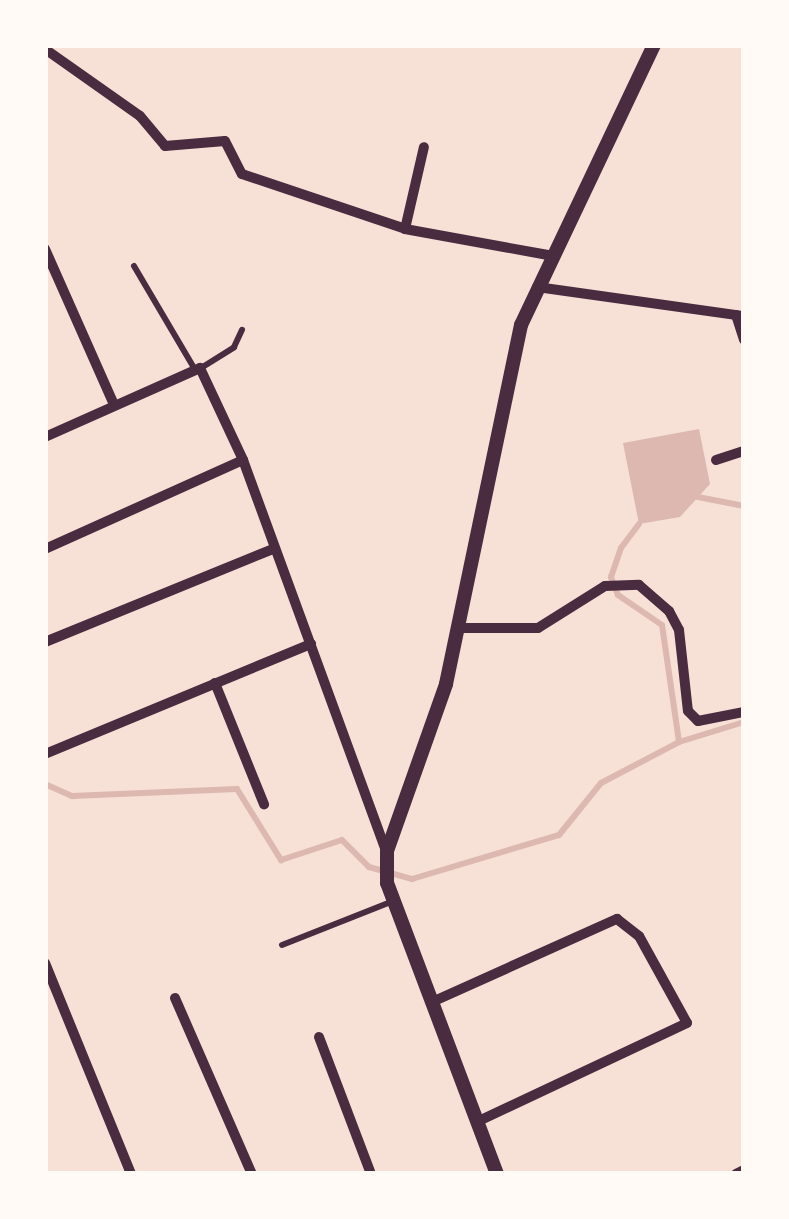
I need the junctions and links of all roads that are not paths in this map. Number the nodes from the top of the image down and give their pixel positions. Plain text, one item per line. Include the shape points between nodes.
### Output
1 (654, 45) edge
2 (45, 49) edge
3 (424, 147) dead end
4 (405, 229) junction
5 (45, 248) edge
6 (554, 256) junction
7 (134, 266) dead end
8 (538, 287) junction
9 (740, 315) edge
10 (242, 330) dead end
11 (744, 340) edge
12 (196, 367) junction
13 (114, 406) junction
14 (45, 437) edge
15 (744, 451) edge
16 (244, 460) junction
17 (716, 460) dead end
18 (45, 549) edge
19 (273, 549) junction
20 (459, 628) junction
21 (45, 642) edge
22 (312, 644) junction
23 (215, 684) junction
24 (744, 712) edge
25 (45, 754) edge
26 (264, 804) dead end
27 (386, 855) junction
28 (394, 901) junction
29 (282, 945) dead end
30 (45, 963) edge
31 (175, 998) dead end
32 (432, 1002) junction
33 (320, 1037) dead end
34 (477, 1122) junction
35 (744, 1170) edge
36 (131, 1174) edge
37 (252, 1174) edge
38 (371, 1174) edge
39 (497, 1174) edge
40 (736, 1174) edge

1 - 6 street
2 - 4 street via 140,116 166,146 225,140 242,174
3 - 4 street
4 - 6 street
5 - 13 street
6 - 8 street
7 - 12 lane
8 - 9 street
8 - 20 street via 507,375
9 - 11 street
10 - 12 lane via 234,348
12 - 13 street
12 - 16 street
13 - 14 street
15 - 17 street
16 - 18 street
16 - 19 street
19 - 21 street
19 - 22 street
20 - 24 street via 538,628 605,586 639,585 669,610 679,630 688,711 698,721
20 - 27 street
22 - 23 street
22 - 27 street
23 - 25 street
23 - 26 street
27 - 28 street
28 - 29 lane
28 - 32 street
30 - 36 street
31 - 37 street
32 - 34 street
32 - 34 street via 617,919 639,936 687,1023
33 - 38 street
34 - 39 street
35 - 40 street

